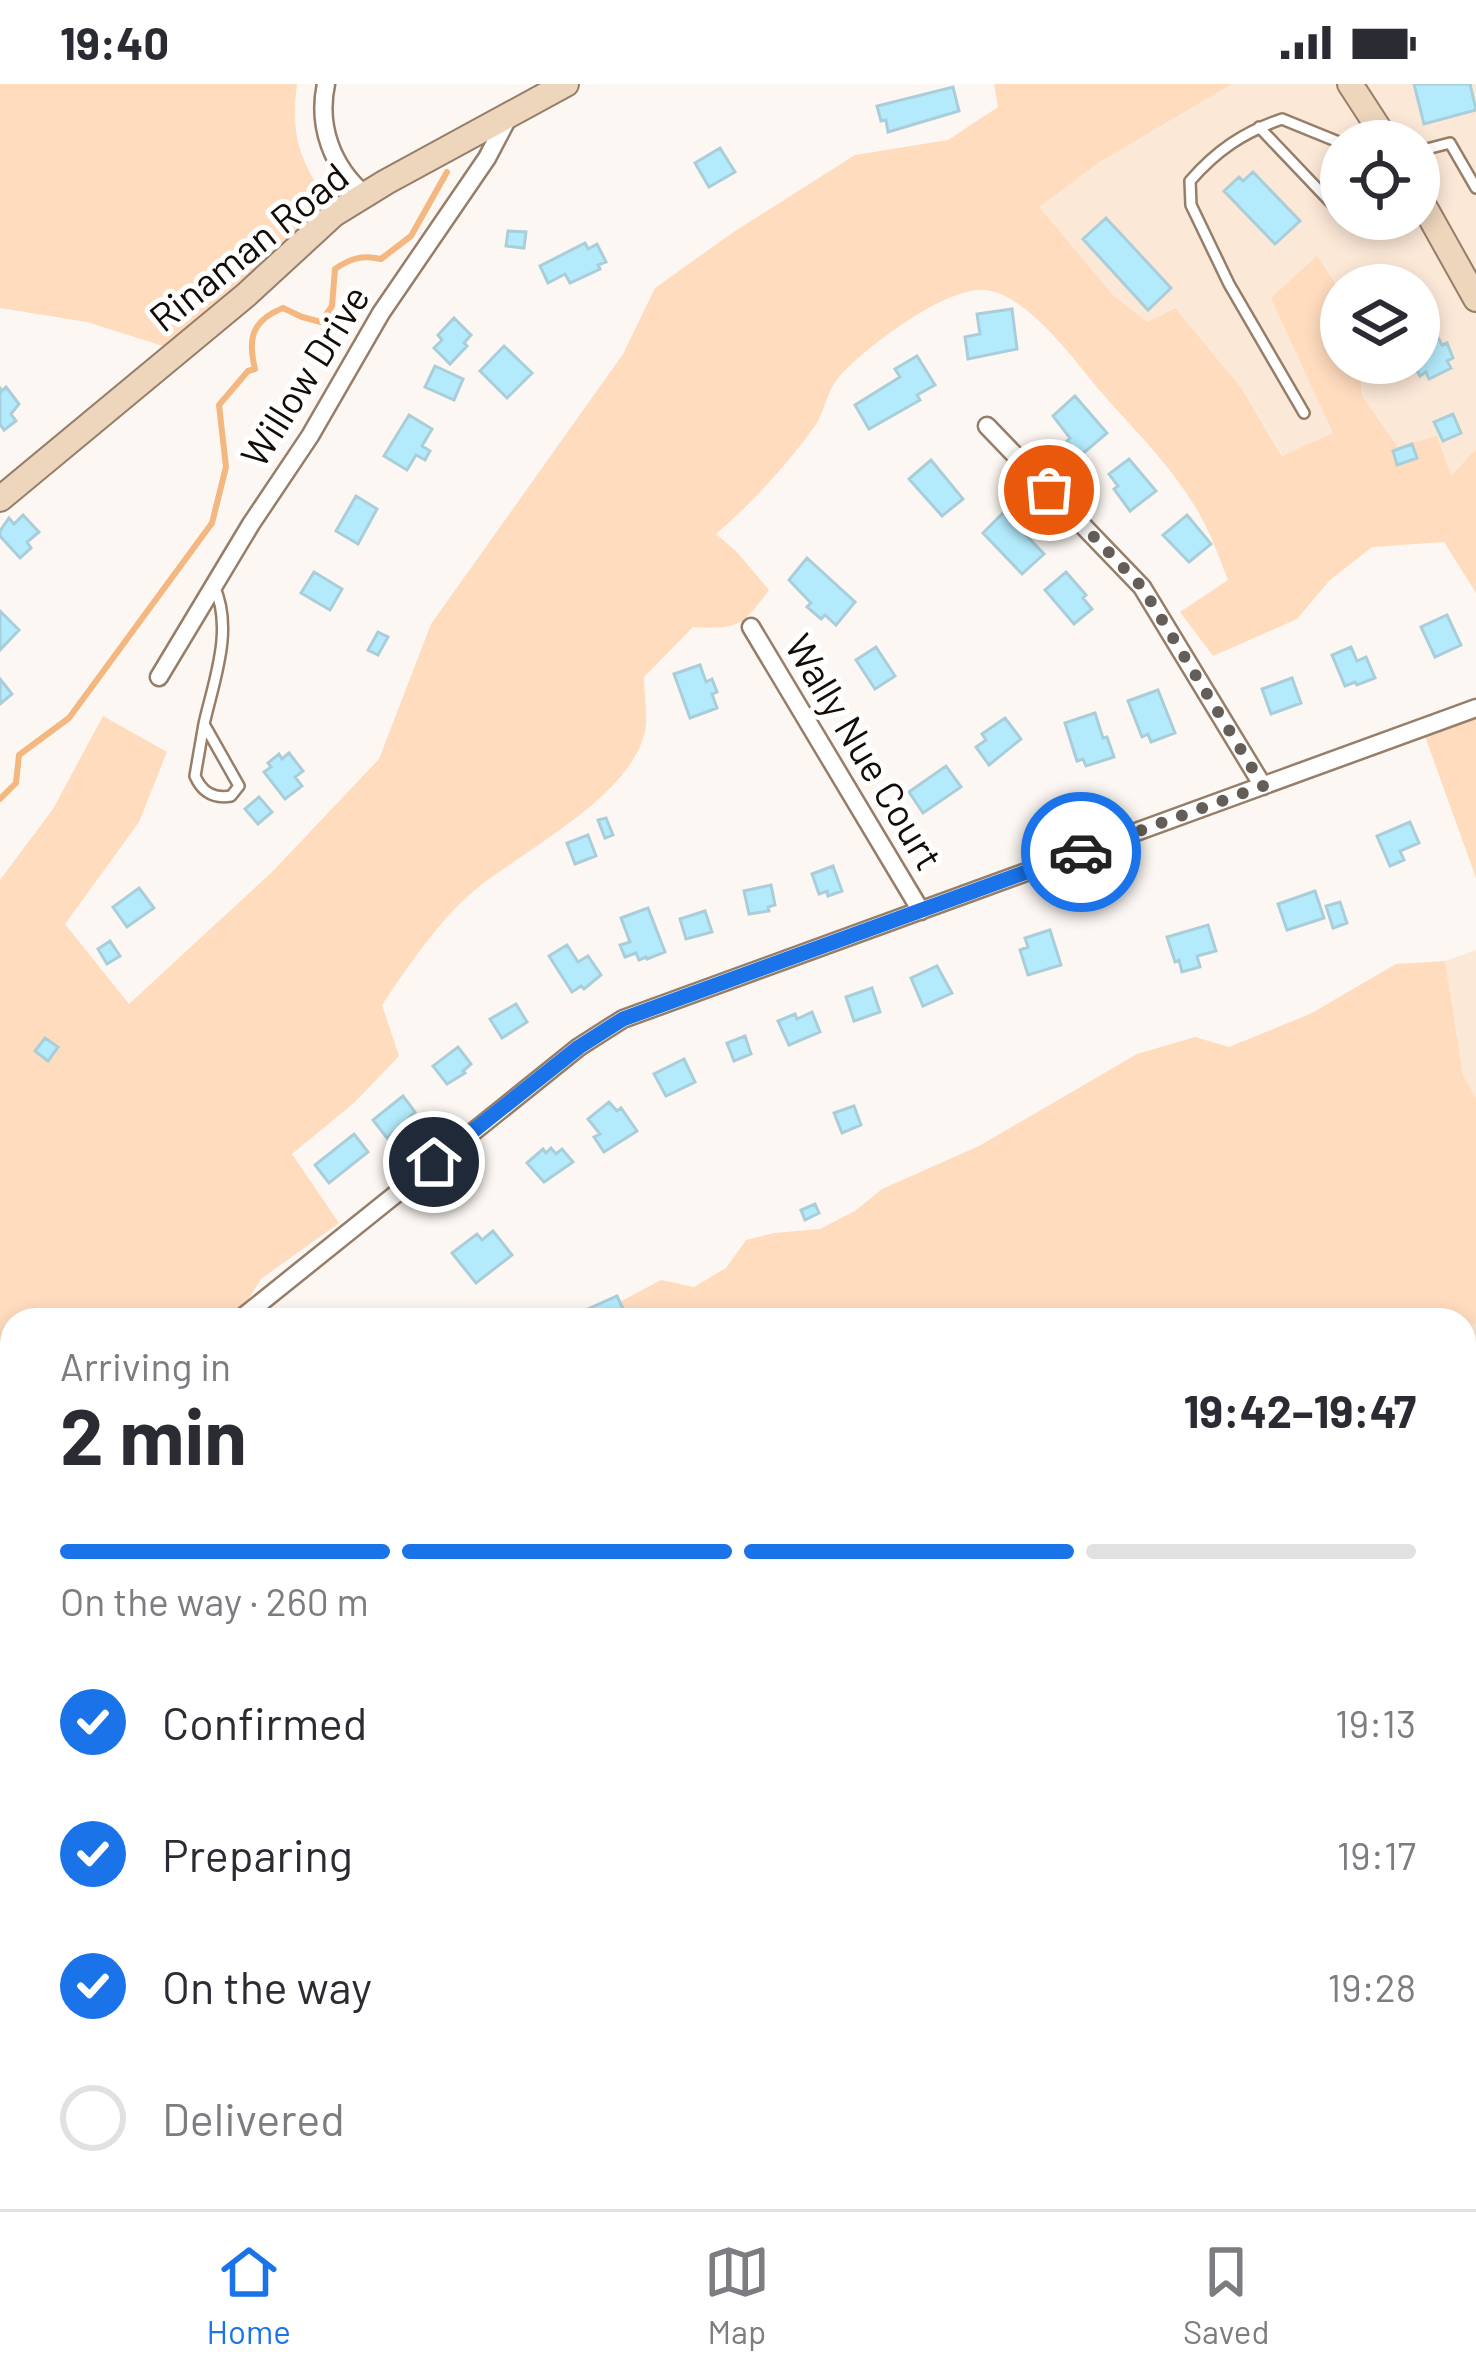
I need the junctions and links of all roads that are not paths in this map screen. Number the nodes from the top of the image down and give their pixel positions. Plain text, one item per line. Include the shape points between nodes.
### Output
1 (326, 84) edge
2 (566, 84) edge
3 (1350, 84) edge
4 (511, 113) junction
5 (1373, 120) edge
6 (1258, 127) junction
7 (1320, 134) edge
8 (1440, 146) edge
9 (1476, 188) edge
10 (1320, 191) edge
11 (365, 195) junction
12 (1440, 234) edge
13 (1476, 299) edge
14 (1304, 413) dead end
15 (987, 426) dead end
16 (10, 478) edge
17 (0, 499) edge
18 (214, 586) junction
19 (751, 627) dead end
20 (159, 677) dead end
21 (1476, 708) edge
22 (204, 724) junction
23 (1263, 786) junction
24 (920, 911) junction
25 (251, 1308) edge

1 - 11 street via 329,142
2 - 4 street, Rinaman Road
3 - 5 street
4 - 11 street, Rinaman Road
4 - 18 street, Willow Drive
6 - 7 lane via 1282,119
6 - 10 lane
6 - 14 lane via 1190,181 1192,205
8 - 9 lane via 1450,143
11 - 16 street, Rinaman Road
12 - 13 street
15 - 23 street via 1142,587
16 - 17 street, Rinaman Road
18 - 20 street, Willow Drive
18 - 22 lane via 223,632
19 - 24 street, Wally Nue Court
21 - 23 street
22 - 22 lane via 239,785 231,796 211,796 195,776
23 - 24 street
24 - 25 street via 600,1031

